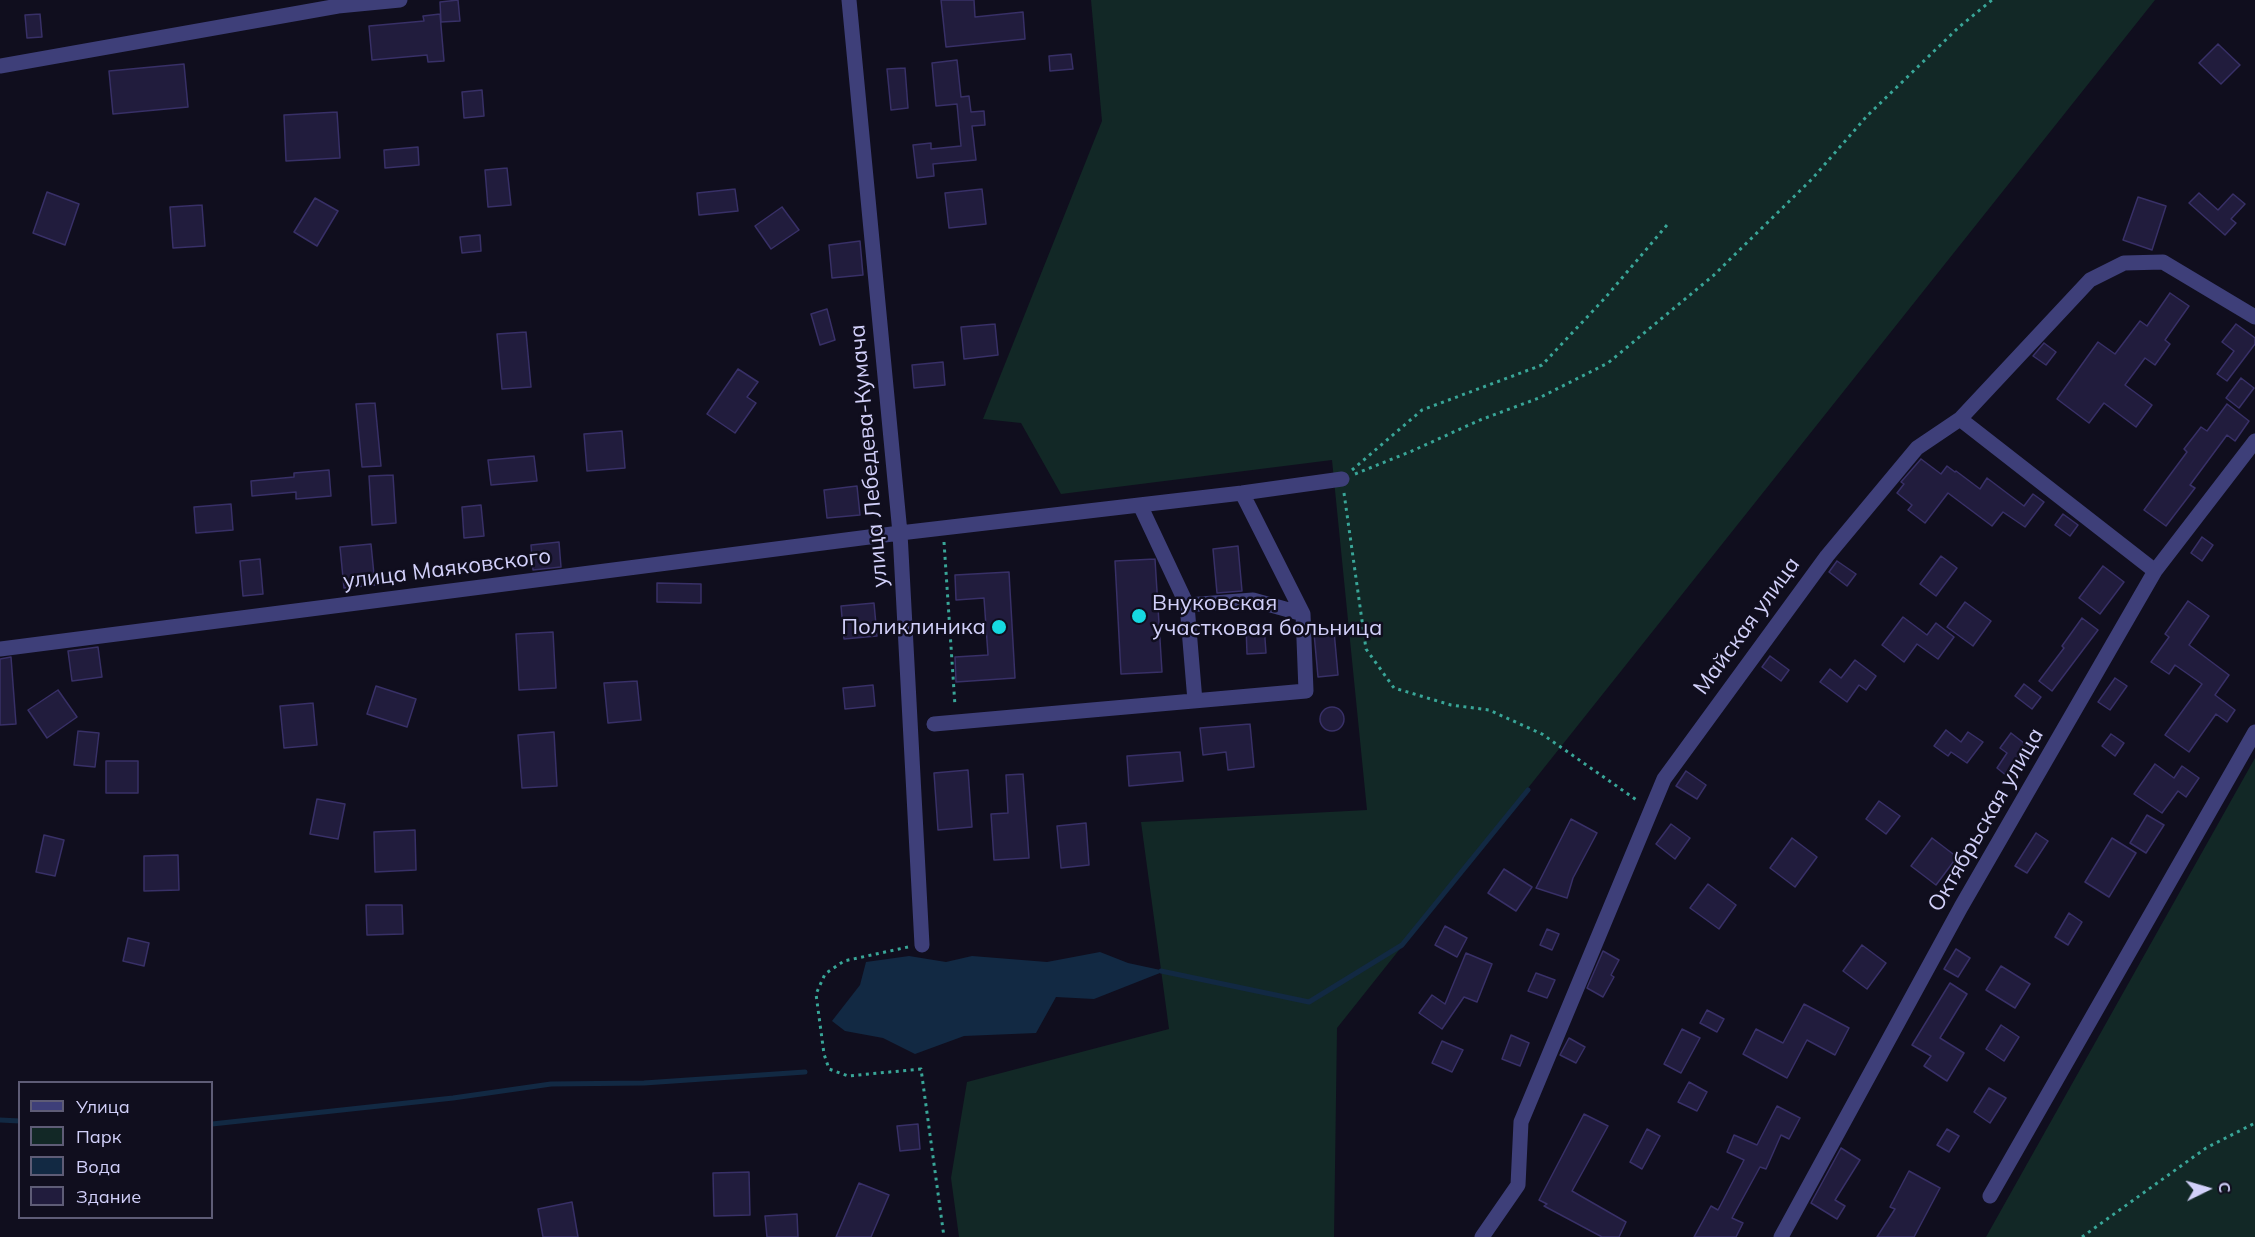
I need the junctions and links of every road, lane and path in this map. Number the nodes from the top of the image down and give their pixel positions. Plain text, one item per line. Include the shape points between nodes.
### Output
1 (400, 0) edge
2 (849, 0) edge
3 (1992, 0) edge
4 (0, 66) edge
5 (1667, 225) dead end
6 (2255, 317) edge
7 (1960, 419) junction
8 (2255, 441) edge
9 (1342, 479) junction
10 (1242, 493) junction
11 (1140, 505) junction
12 (943, 528) junction
13 (900, 533) junction
14 (2155, 571) junction
15 (1186, 605) junction
16 (1303, 614) junction
17 (0, 649) edge
18 (1195, 701) junction
19 (956, 722) junction
20 (934, 724) dead end
21 (2255, 732) edge
22 (1651, 810) junction
23 (922, 945) joint
24 (2255, 1123) edge
25 (1990, 1196) dead end
26 (944, 1237) edge
27 (1482, 1237) edge
28 (1781, 1237) edge
29 (2082, 1237) edge

1 - 4 street via 338,6
2 - 13 street, улица Лебедева-Кумача
3 - 9 path via 1866,116 1812,179 1714,275 1608,363 1539,399
5 - 9 path via 1542,366 1422,410
6 - 7 street, Майская улица via 2163,262 2124,263 2090,280
7 - 14 street
7 - 22 street, Майская улица via 1917,448 1827,556 1664,779
8 - 14 street, Октябрьская улица
9 - 10 street, улица Маяковского
9 - 22 path via 1366,649 1394,688 1451,705 1489,710 1542,734
10 - 11 street, улица Маяковского
10 - 16 street
11 - 12 street, улица Маяковского
11 - 15 street
12 - 13 street, улица Маяковского
12 - 19 path
13 - 17 street, улица Маяковского
13 - 23 street, улица Лебедева-Кумача
14 - 28 street, Октябрьская улица via 1961,907
15 - 16 street via 1253,600
15 - 18 street
16 - 18 street via 1306,691
18 - 19 street
19 - 20 street
21 - 25 street
22 - 27 street, Майская улица via 1521,1122 1518,1185
23 - 26 path via 844,960 825,974 816,994 829,1069 848,1076 921,1069
24 - 29 path via 2206,1148

